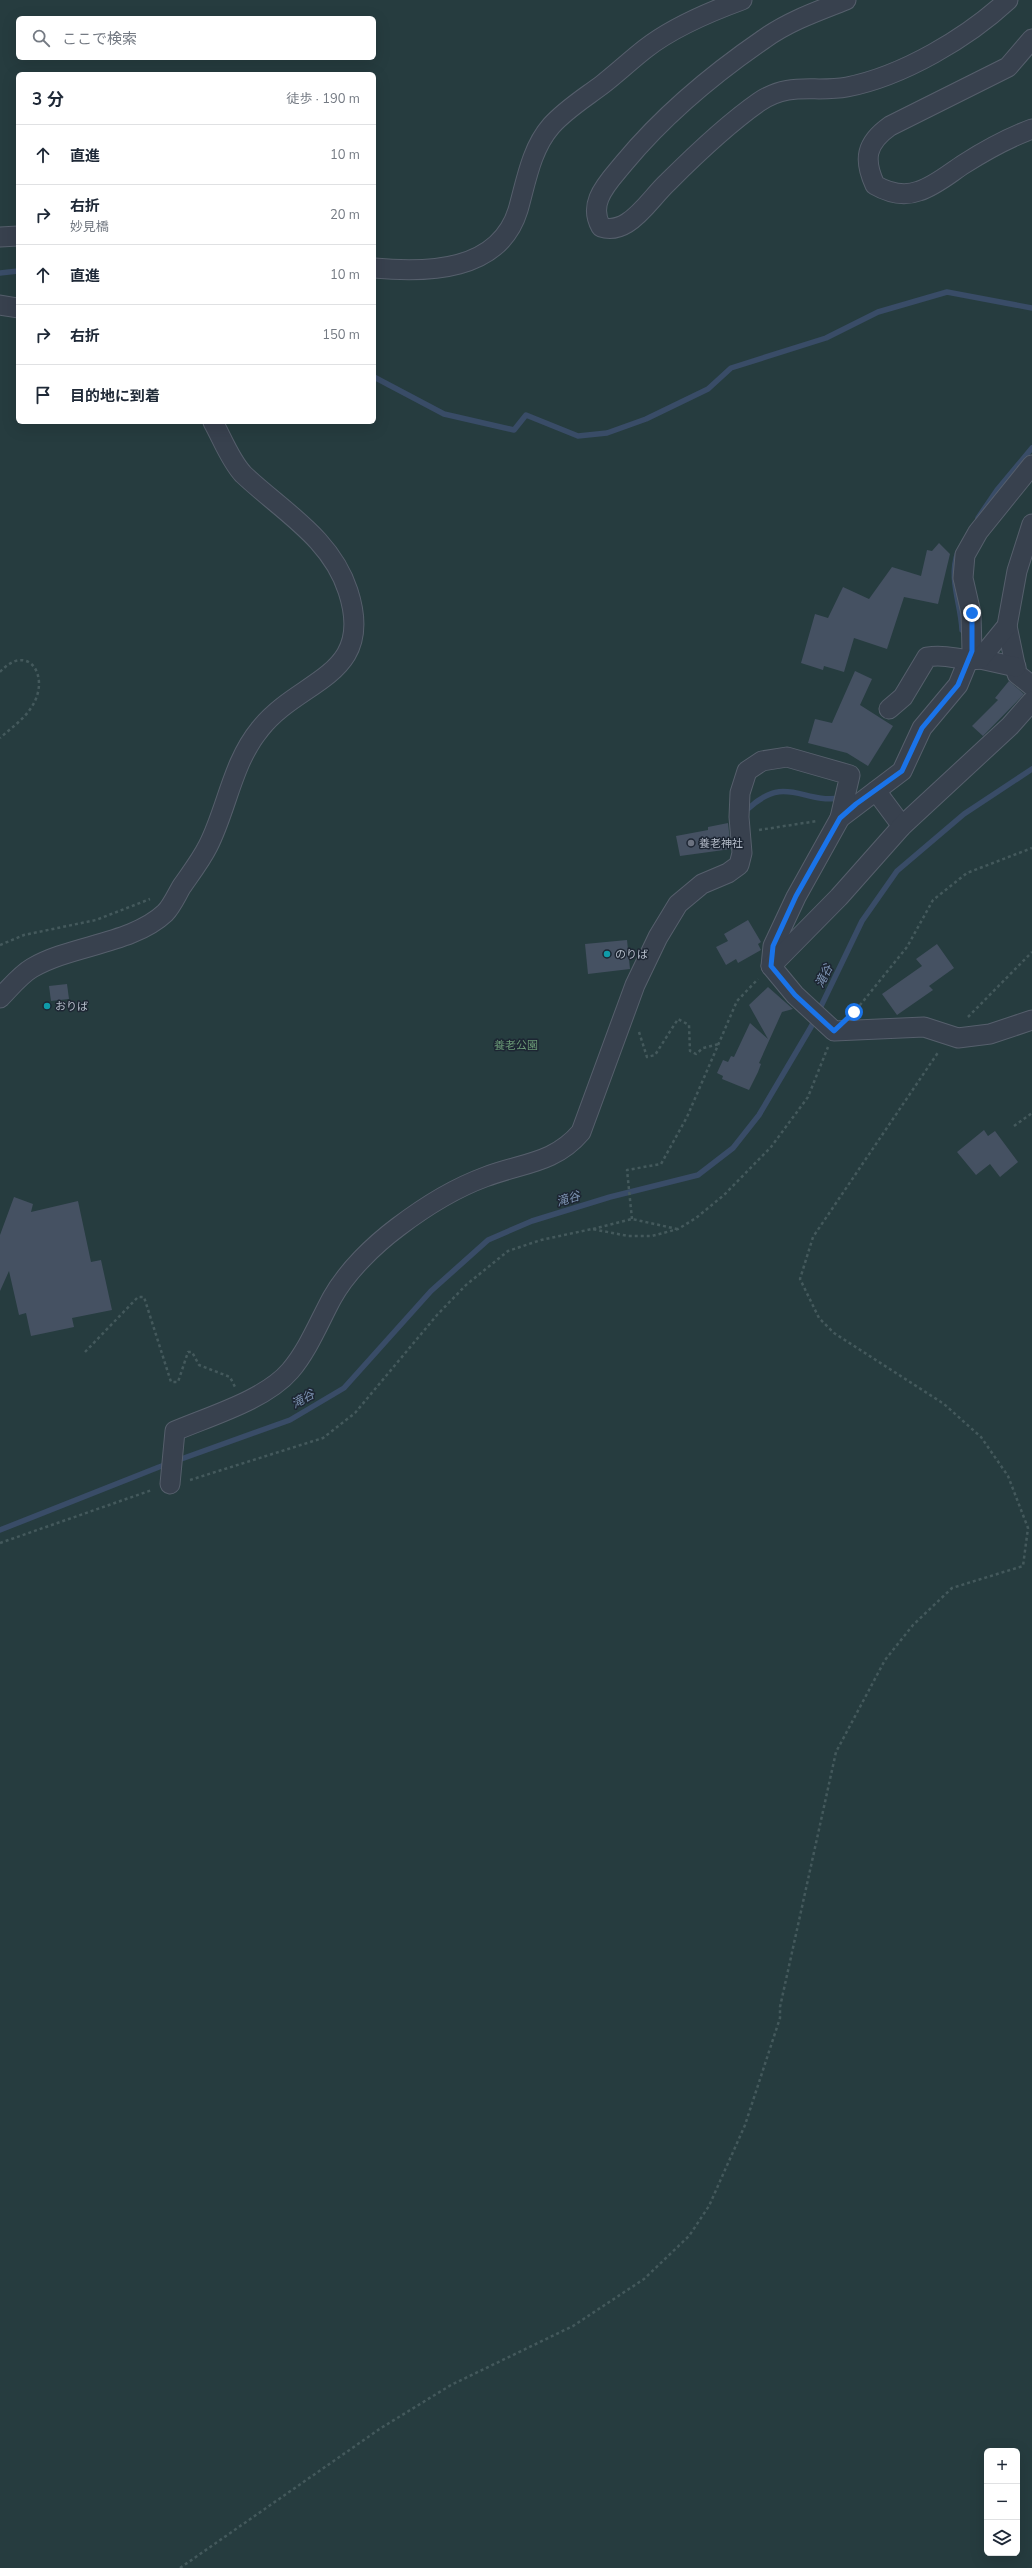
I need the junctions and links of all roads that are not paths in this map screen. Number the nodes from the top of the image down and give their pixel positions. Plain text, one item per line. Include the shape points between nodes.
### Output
1 (742, 0) edge
2 (846, 0) edge
3 (1008, 0) edge
4 (1032, 39) edge
5 (1032, 129) edge
6 (16, 236) edge
7 (0, 237) edge
8 (376, 268) edge
9 (0, 305) edge
10 (16, 308) edge
11 (214, 424) edge
12 (1032, 465) edge
13 (1032, 524) edge
14 (1007, 626) junction
15 (967, 659) junction
16 (1016, 667) junction
17 (1032, 686) edge
18 (1032, 701) edge
19 (889, 708) dead end
20 (876, 791) junction
21 (840, 818) junction
22 (902, 826) junction
23 (771, 966) junction
24 (0, 998) edge
25 (1032, 1020) edge
26 (170, 1484) road end

1 - 8 street via 680,27 646,48 550,127 529,168 510,228 488,251 461,265 446,268 401,271
2 - 3 street via 806,15 765,38 681,104 636,148 610,179 597,207 601,227 610,230 627,223 693,157 766,98 796,88 846,87 884,76 936,51 969,31
4 - 5 street via 1008,68 910,115 879,134 868,152 868,165 875,185 892,194 919,191 976,156
6 - 7 street
9 - 10 street
11 - 24 street via 242,472 320,541 340,570 354,612 349,648 341,664 276,711 259,729 246,749 226,794 209,845 165,912 126,934 32,968
12 - 15 street via 978,532 965,555 963,578 972,613 972,651
13 - 14 street via 1017,571
14 - 15 street
14 - 16 street
15 - 16 street
15 - 19 street via 944,654 927,657 903,697
15 - 20 street via 958,685 922,728 902,771
16 - 17 street via 1017,674
18 - 22 street via 1010,726
20 - 21 street
20 - 22 street
21 - 23 street via 796,896 773,946
21 - 26 street via 850,775 787,757 762,762 747,771 740,793 742,853 739,865 728,873 702,884 678,904 658,937 635,985 581,1132 569,1147 554,1155 484,1177 440,1200 398,1227 361,1260 333,1296 290,1371 275,1385 241,1403 175,1431
22 - 23 street via 839,897
23 - 25 street via 795,995 834,1031 924,1027 958,1038 990,1034

